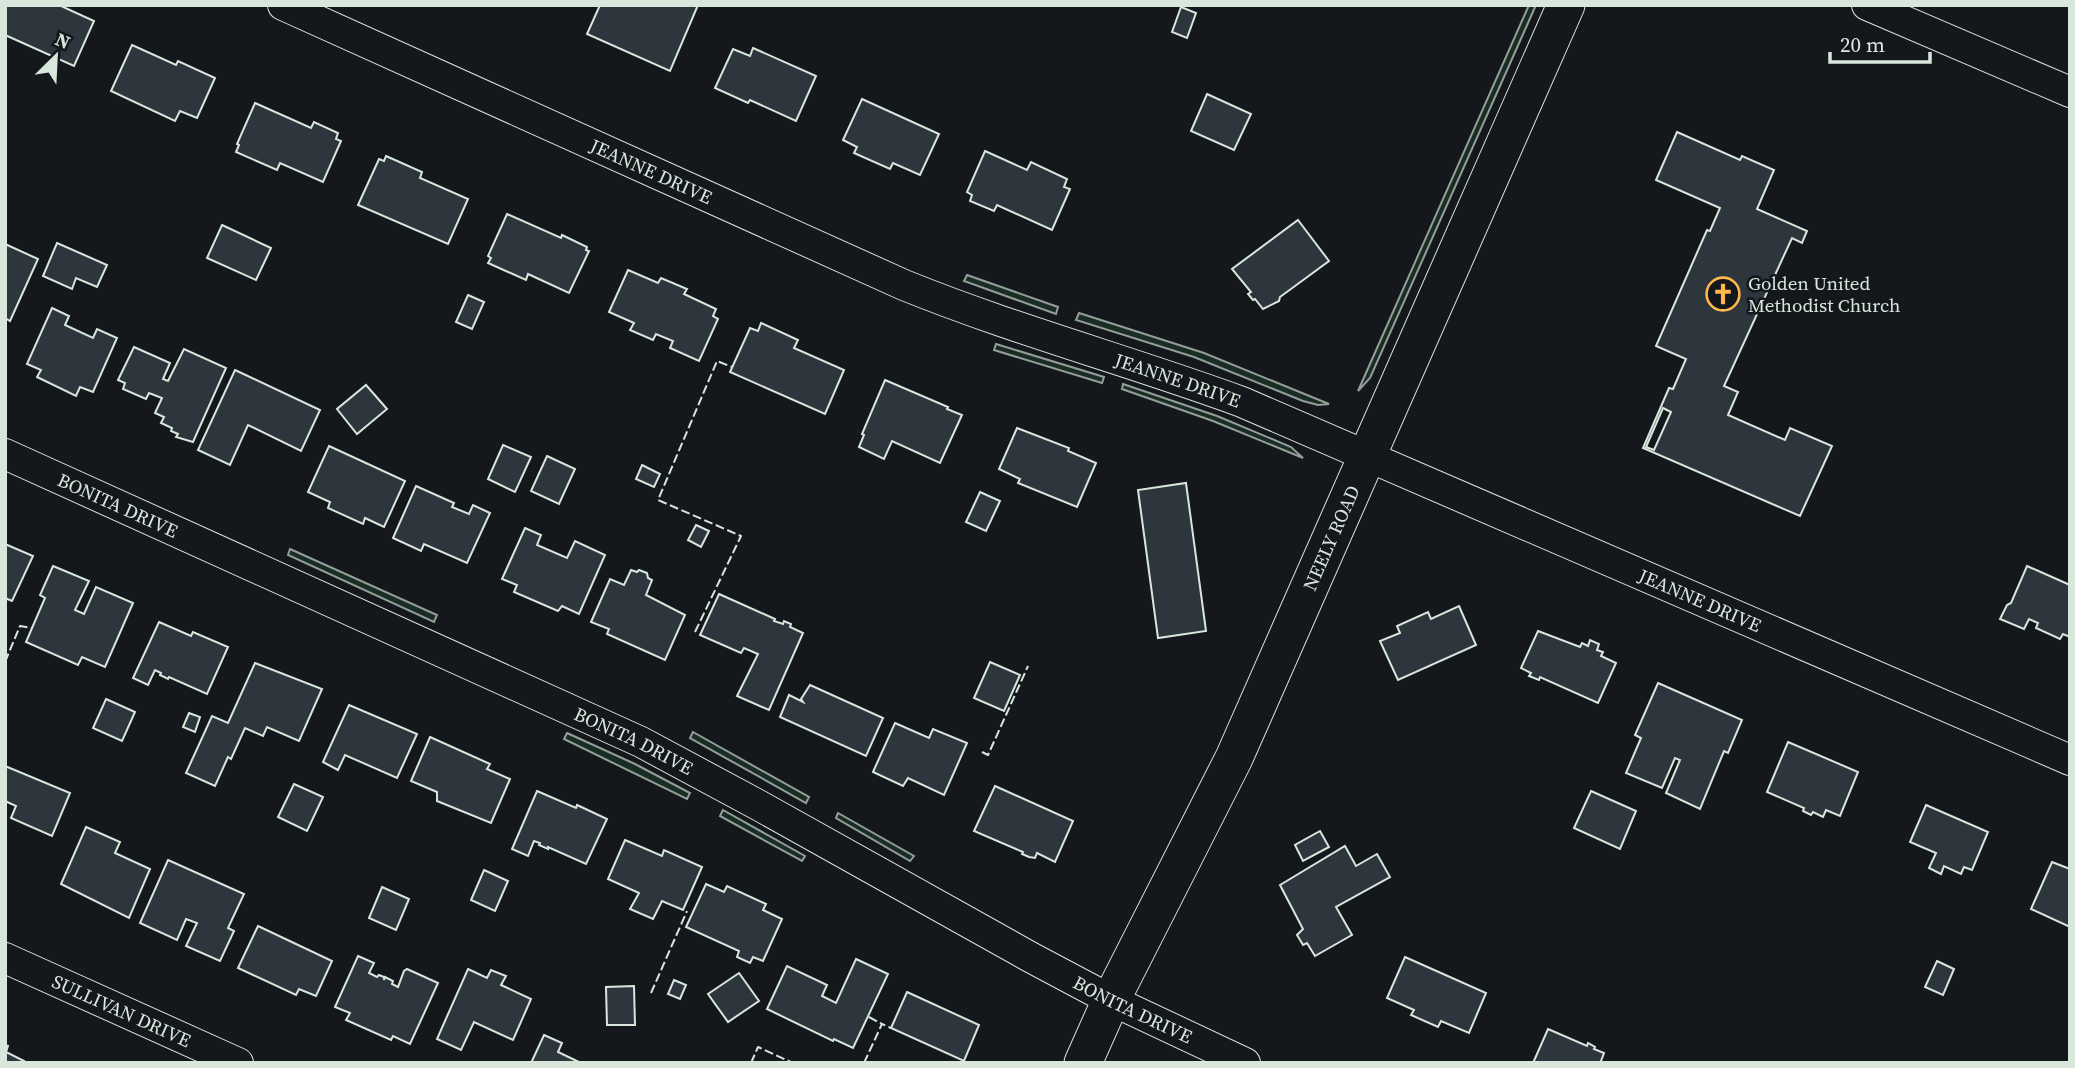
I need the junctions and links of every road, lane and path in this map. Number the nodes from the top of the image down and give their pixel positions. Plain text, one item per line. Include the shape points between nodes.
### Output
1 (283, 5) edge
2 (1566, 5) edge
3 (1867, 5) edge
4 (2070, 92) edge
5 (5, 454) edge
6 (1367, 454) junction
7 (2070, 760) edge
8 (5, 958) edge
9 (1111, 1000) junction
10 (238, 1063) edge
11 (1083, 1063) edge
12 (1245, 1063) edge

1 - 6 street, JEANNE DRIVE via 904,285 994,320 1176,377
2 - 6 street, NEELY ROAD
3 - 4 street
5 - 9 street, BONITA DRIVE via 658,750
6 - 7 street, JEANNE DRIVE
6 - 9 street, NEELY ROAD via 1234,758
8 - 10 street, SULLIVAN DRIVE
9 - 11 street, NEELY ROAD
9 - 12 street, BONITA DRIVE

